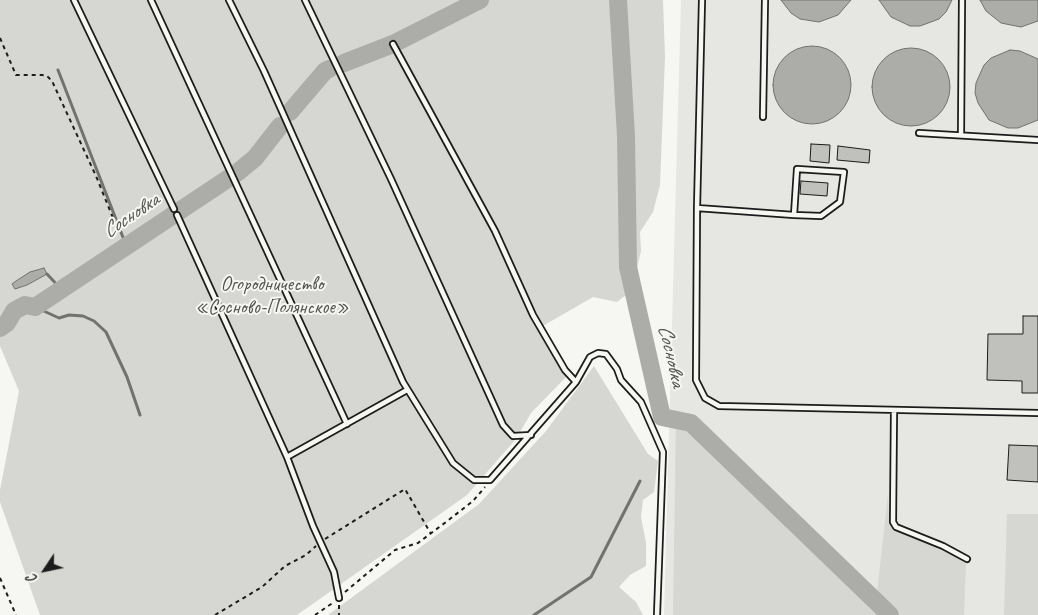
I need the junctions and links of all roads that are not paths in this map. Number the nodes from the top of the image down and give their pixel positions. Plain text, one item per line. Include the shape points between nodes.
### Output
1 (74, 0) edge
2 (151, 0) edge
3 (229, 0) edge
4 (305, 0) edge
5 (702, 0) edge
6 (765, 0) edge
7 (962, 0) edge
8 (393, 44) dead end
9 (763, 117) dead end
10 (919, 133) dead end
11 (961, 135) junction
12 (1038, 140) edge
13 (697, 208) junction
14 (174, 209) dead end
15 (177, 215) dead end
16 (794, 215) junction
17 (576, 382) junction
18 (407, 390) junction
19 (894, 411) junction
20 (1038, 413) edge
21 (347, 424) junction
22 (531, 435) junction
23 (287, 457) junction
24 (966, 559) dead end
25 (339, 598) road end
26 (657, 615) edge

1 - 14 lane
2 - 21 lane
3 - 18 lane
4 - 22 lane via 503,425 513,436
5 - 13 lane
6 - 9 lane
7 - 11 lane
8 - 17 lane via 496,232 533,315 565,370
10 - 11 lane
11 - 12 lane
13 - 16 lane
13 - 19 lane via 696,380 705,398 719,406
15 - 23 lane
16 - 16 lane via 821,216 840,202 844,172 797,169
17 - 22 lane
17 - 26 lane via 590,357 606,354 621,380 640,402 663,452
18 - 21 lane
18 - 22 lane via 453,463 474,480 490,480
19 - 20 lane
19 - 24 lane via 893,522 896,527
21 - 23 lane
23 - 25 lane via 334,572

